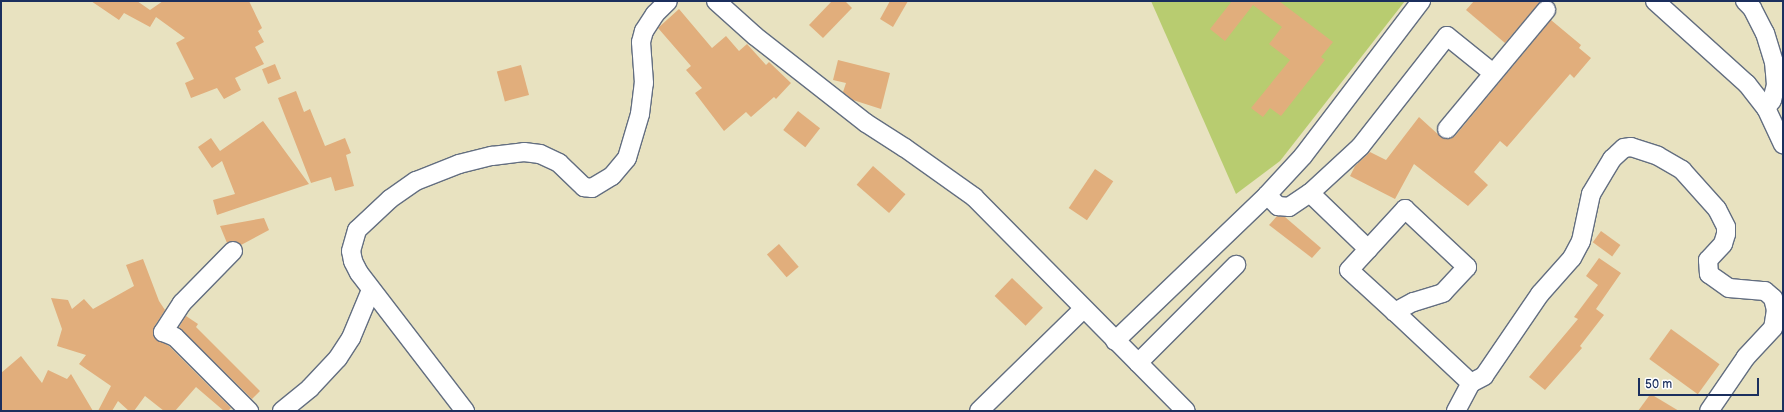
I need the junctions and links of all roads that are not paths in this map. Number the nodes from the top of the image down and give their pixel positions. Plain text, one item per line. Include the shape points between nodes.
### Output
1 (668, 1) edge
2 (716, 1) edge
3 (1421, 1) edge
4 (1655, 1) edge
5 (1745, 1) edge
6 (1546, 10) dead end
7 (1493, 73) junction
8 (1766, 108) junction
9 (1447, 129) dead end
10 (1783, 144) edge
11 (1310, 193) junction
12 (1267, 195) junction
13 (1368, 249) junction
14 (233, 251) dead end
15 (1236, 265) dead end
16 (370, 290) junction
17 (1083, 309) junction
18 (1395, 312) junction
19 (1115, 341) junction
20 (1138, 363) junction
21 (1471, 383) junction
22 (249, 411) edge
23 (282, 411) edge
24 (466, 411) edge
25 (978, 411) edge
26 (1186, 411) edge
27 (1456, 411) edge
28 (1709, 411) edge

1 - 16 street via 655,14 644,31 641,42 644,83 642,106 626,158 612,176 592,188 584,187 559,163 540,154 524,152 459,164 416,181 390,199 358,230 351,251 353,261
2 - 17 street via 760,40 866,123 974,197
3 - 12 street via 1303,156
4 - 8 street via 1747,84
5 - 8 street via 1752,8 1765,33 1774,62 1776,85 1772,100
6 - 7 street
7 - 9 street
7 - 11 street via 1447,36 1360,147
8 - 10 street
11 - 12 street via 1289,207 1278,206
11 - 13 street
12 - 19 street
13 - 18 street via 1349,270
13 - 18 street via 1405,209 1467,267 1443,293 1413,302
14 - 22 street via 182,303 160,337 175,337
15 - 20 street
16 - 23 street via 351,338 338,358 310,388
16 - 24 street
17 - 19 street
17 - 25 street
18 - 21 street
19 - 20 street
20 - 26 street
21 - 27 street
21 - 28 street via 1484,376 1540,294 1572,258 1581,241 1591,194 1612,159 1624,148 1638,148 1682,170 1717,209 1726,227 1726,234 1723,244 1708,260 1710,274 1729,288 1765,291 1773,298 1776,310 1773,328 1746,358

